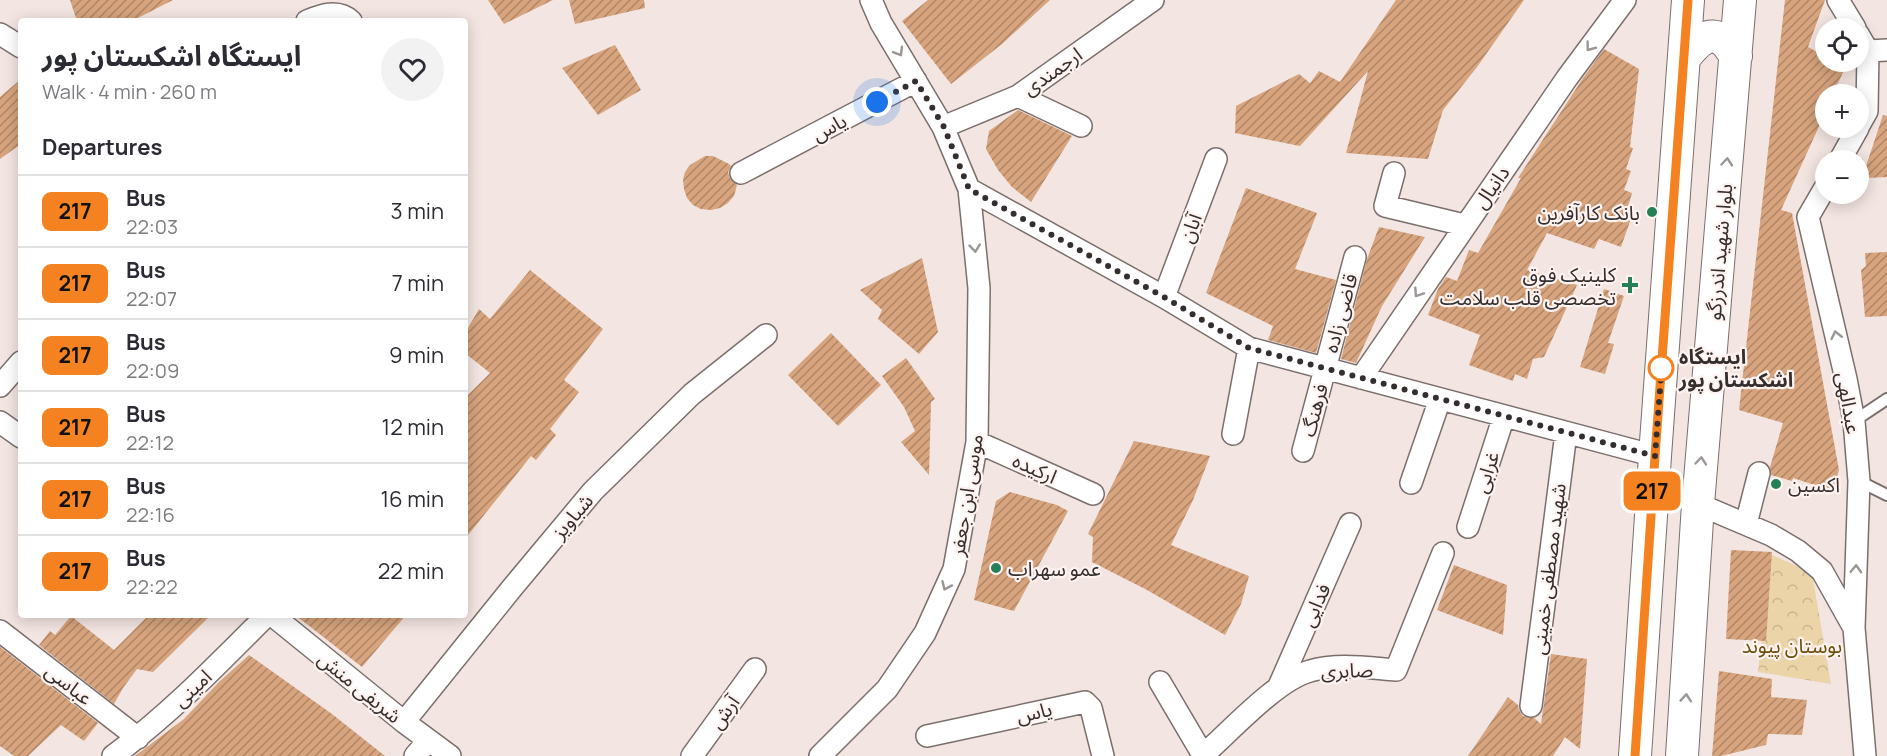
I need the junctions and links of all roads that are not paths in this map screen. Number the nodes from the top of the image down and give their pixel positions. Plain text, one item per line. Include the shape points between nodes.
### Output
1 (871, 0) edge
2 (1153, 0) edge
3 (1625, 0) edge
4 (1688, 0) edge
5 (1740, 0) edge
6 (1838, 0) edge
7 (318, 18) edge
8 (347, 18) edge
9 (1849, 18) edge
10 (0, 34) edge
11 (18, 45) edge
12 (1871, 45) edge
13 (1736, 56) junction
14 (1684, 58) junction
15 (916, 81) junction
16 (1869, 89) edge
17 (1017, 96) junction
18 (1080, 126) dead end
19 (944, 127) junction
20 (1216, 159) dead end
21 (741, 173) dead end
22 (1394, 173) dead end
23 (969, 189) junction
24 (1816, 204) edge
25 (1464, 225) junction
26 (1356, 257) dead end
27 (1164, 297) junction
28 (766, 335) dead end
29 (1249, 348) junction
30 (18, 365) edge
31 (1325, 368) junction
32 (1361, 378) junction
33 (0, 386) edge
34 (1440, 399) junction
35 (1887, 399) edge
36 (1504, 416) junction
37 (1854, 421) junction
38 (0, 422) edge
39 (1566, 433) junction
40 (1233, 434) dead end
41 (18, 435) edge
42 (977, 442) junction
43 (1303, 451) dead end
44 (1655, 456) junction
45 (1759, 473) dead end
46 (1859, 481) junction
47 (1411, 483) dead end
48 (1093, 494) dead end
49 (1887, 495) edge
50 (1698, 504) junction
51 (1350, 524) dead end
52 (1746, 524) junction
53 (1468, 527) dead end
54 (1443, 553) dead end
55 (264, 618) edge
56 (276, 618) edge
57 (1854, 628) junction
58 (0, 630) edge
59 (1642, 656) junction
60 (755, 669) dead end
61 (1160, 682) dead end
62 (1279, 686) junction
63 (1531, 706) dead end
64 (404, 722) junction
65 (927, 736) dead end
66 (138, 738) junction
67 (422, 749) edge
68 (112, 756) edge
69 (450, 756) edge
70 (692, 756) edge
71 (820, 756) edge
72 (1103, 756) edge
73 (1203, 756) edge
74 (1622, 756) edge
75 (1635, 756) edge
76 (1682, 756) edge
77 (1865, 756) edge

1 -> 15 street, موسی ابن جعفر
2 - 17 street, ارجمندی
3 -> 25 street, دانیال
4 - 14 main road
5 - 13 main road, بلوار شهید اندرزگو
6 - 9 street
7 - 8 street via 335,13
10 - 11 street
12 - 16 street
13 - 14 main road via 1723,40 1710,36 1699,40
50 -> 13 main road, بلوار شهید اندرزگو
14 - 44 main road
15 - 19 street, موسی ابن جعفر
15 - 21 street, یاس
17 - 18 street
17 - 19 street, ارجمندی
19 - 23 street, موسی ابن جعفر
20 - 27 street, آبان
22 - 25 street via 1385,206
23 - 27 street
23 -> 42 street, موسی ابن جعفر via 979,288
37 -> 24 street, عبدالهی via 1808,217
25 -> 32 street, دانیال
26 - 31 street, قاضی زاده
27 - 29 street
28 - 64 street, شباویز via 692,394 593,491
29 - 31 street
29 - 40 street
30 - 33 street
31 - 32 street
31 - 43 street, فرهنگ
32 - 34 street
34 - 36 street
34 - 47 street
35 - 37 lane
36 - 39 street
36 - 53 street, غرابی
37 - 46 street, عبدالهی
38 - 41 street
39 - 44 street
39 - 63 street, شهید مصطفی خمینی
42 - 48 street, ارکیده
42 -> 71 street, موسی ابن جعفر via 954,569 925,633 887,689
44 - 59 main road
45 - 52 street
46 - 49 lane
57 -> 46 street, عبدالهی
50 - 52 street
76 -> 50 main road, بلوار شهید اندرزگو
51 - 62 street, فدایی
52 - 57 street via 1798,550 1822,571
54 - 62 street, صابری via 1396,670 1341,667 1309,671
55 - 66 street, امینی
56 - 64 street, شریفی منش
57 - 77 street, عبدالهی
58 - 66 street, عباسی
59 - 74 main road
59 - 75 main road
60 - 70 street, آرش
61 - 73 street
62 - 73 street, صابری
64 - 67 street, شریفی منش
65 - 72 street, یاس via 1085,702 1091,708
66 - 68 street, امینی
67 - 69 street, شریفی منش

